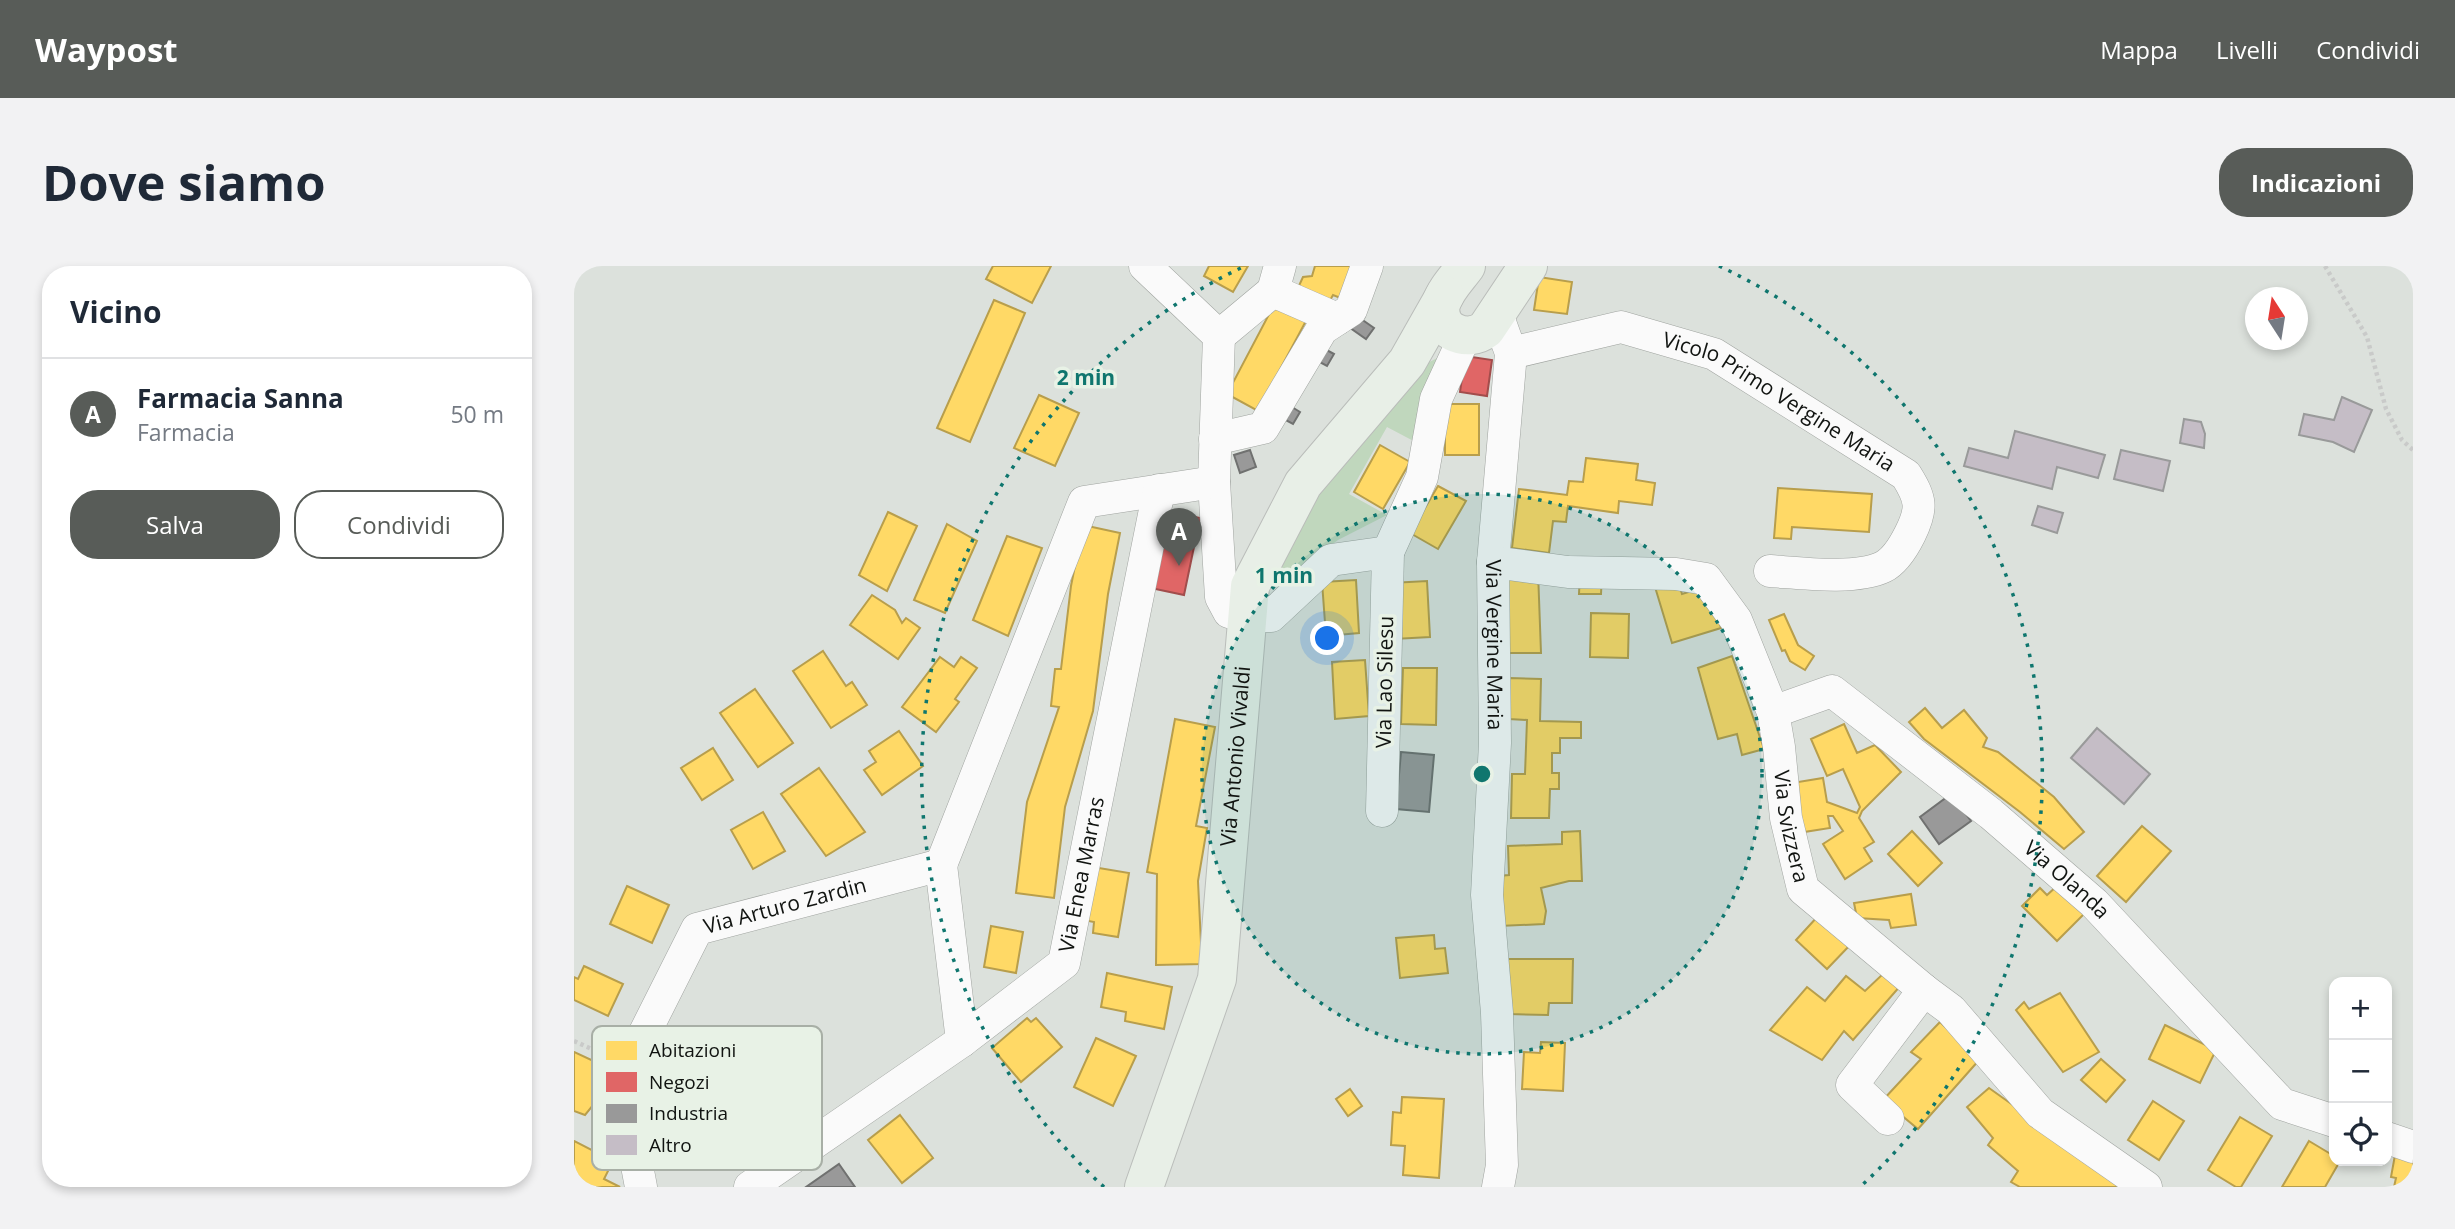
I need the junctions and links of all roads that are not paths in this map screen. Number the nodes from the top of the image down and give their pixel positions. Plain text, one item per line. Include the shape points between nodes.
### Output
1 (1144, 266) edge
2 (1367, 266) edge
3 (1528, 266) edge
4 (1276, 279) edge
5 (1456, 280) edge
6 (1497, 314) junction
7 (1337, 319) junction
8 (1219, 336) junction
9 (1462, 336) junction
10 (1511, 353) junction
11 (1407, 362) junction
12 (1215, 439) junction
13 (1213, 482) junction
14 (1160, 490) junction
15 (1388, 552) junction
16 (1493, 562) junction
17 (1770, 571) dead end
18 (1248, 616) junction
19 (1773, 712) junction
20 (1382, 811) dead end
21 (941, 865) junction
22 (1924, 990) junction
23 (648, 1026) edge
24 (962, 1041) junction
25 (1888, 1119) dead end
26 (2329, 1119) edge
27 (822, 1137) edge
28 (2392, 1140) edge
29 (2413, 1147) edge
30 (775, 1170) edge
31 (750, 1187) edge
32 (1144, 1187) edge
33 (1498, 1187) edge
34 (2146, 1187) edge

1 - 8 street
2 - 7 street via 1351,310
3 - 6 main road, Via Antonio Vivaldi
4 - 7 street
4 - 8 street
5 - 9 main road via 1441,309 1450,330
5 - 11 main road, Via Antonio Vivaldi
6 - 9 main road, Via Antonio Vivaldi via 1482,333
6 - 10 street, Via Vergine Maria
7 - 12 street via 1322,329 1264,428
8 - 12 street
9 - 11 main road, Via Antonio Vivaldi
9 - 15 street, Via Lao Silesu via 1436,399 1422,477
10 - 16 street, Via Vergine Maria
10 - 17 street, Vicolo Primo Vergine Maria via 1621,327 1714,354 1906,474 1918,495 1919,516 1903,547 1884,566 1863,573
11 - 18 main road, Via Antonio Vivaldi via 1303,484 1250,586
12 - 13 street
13 - 14 street
13 - 18 street via 1221,597 1229,612
14 - 21 street via 1084,502
14 - 24 street, Via Enea Marras via 1064,963
15 - 18 street via 1331,560 1271,616
15 - 20 street, Via Lao Silesu
16 - 19 street, Via Svizzera via 1568,572 1706,579 1736,620
16 - 33 street, Via Vergine Maria via 1495,743 1487,895 1497,1027 1502,1165
18 - 32 main road, Via Antonio Vivaldi via 1217,979
19 - 22 street, Via Svizzera via 1786,818 1803,890
19 - 26 street, Via Olanda via 1832,691 1992,814 2094,904 2282,1104
21 - 23 street, Via Arturo Zardin via 697,929
21 - 24 street
22 - 25 street via 1852,1086
22 - 34 street, Via Svizzera via 1951,1010 2040,1113
24 - 27 street, Via Enea Marras
28 - 29 street
30 - 31 street, Via Enea Marras

